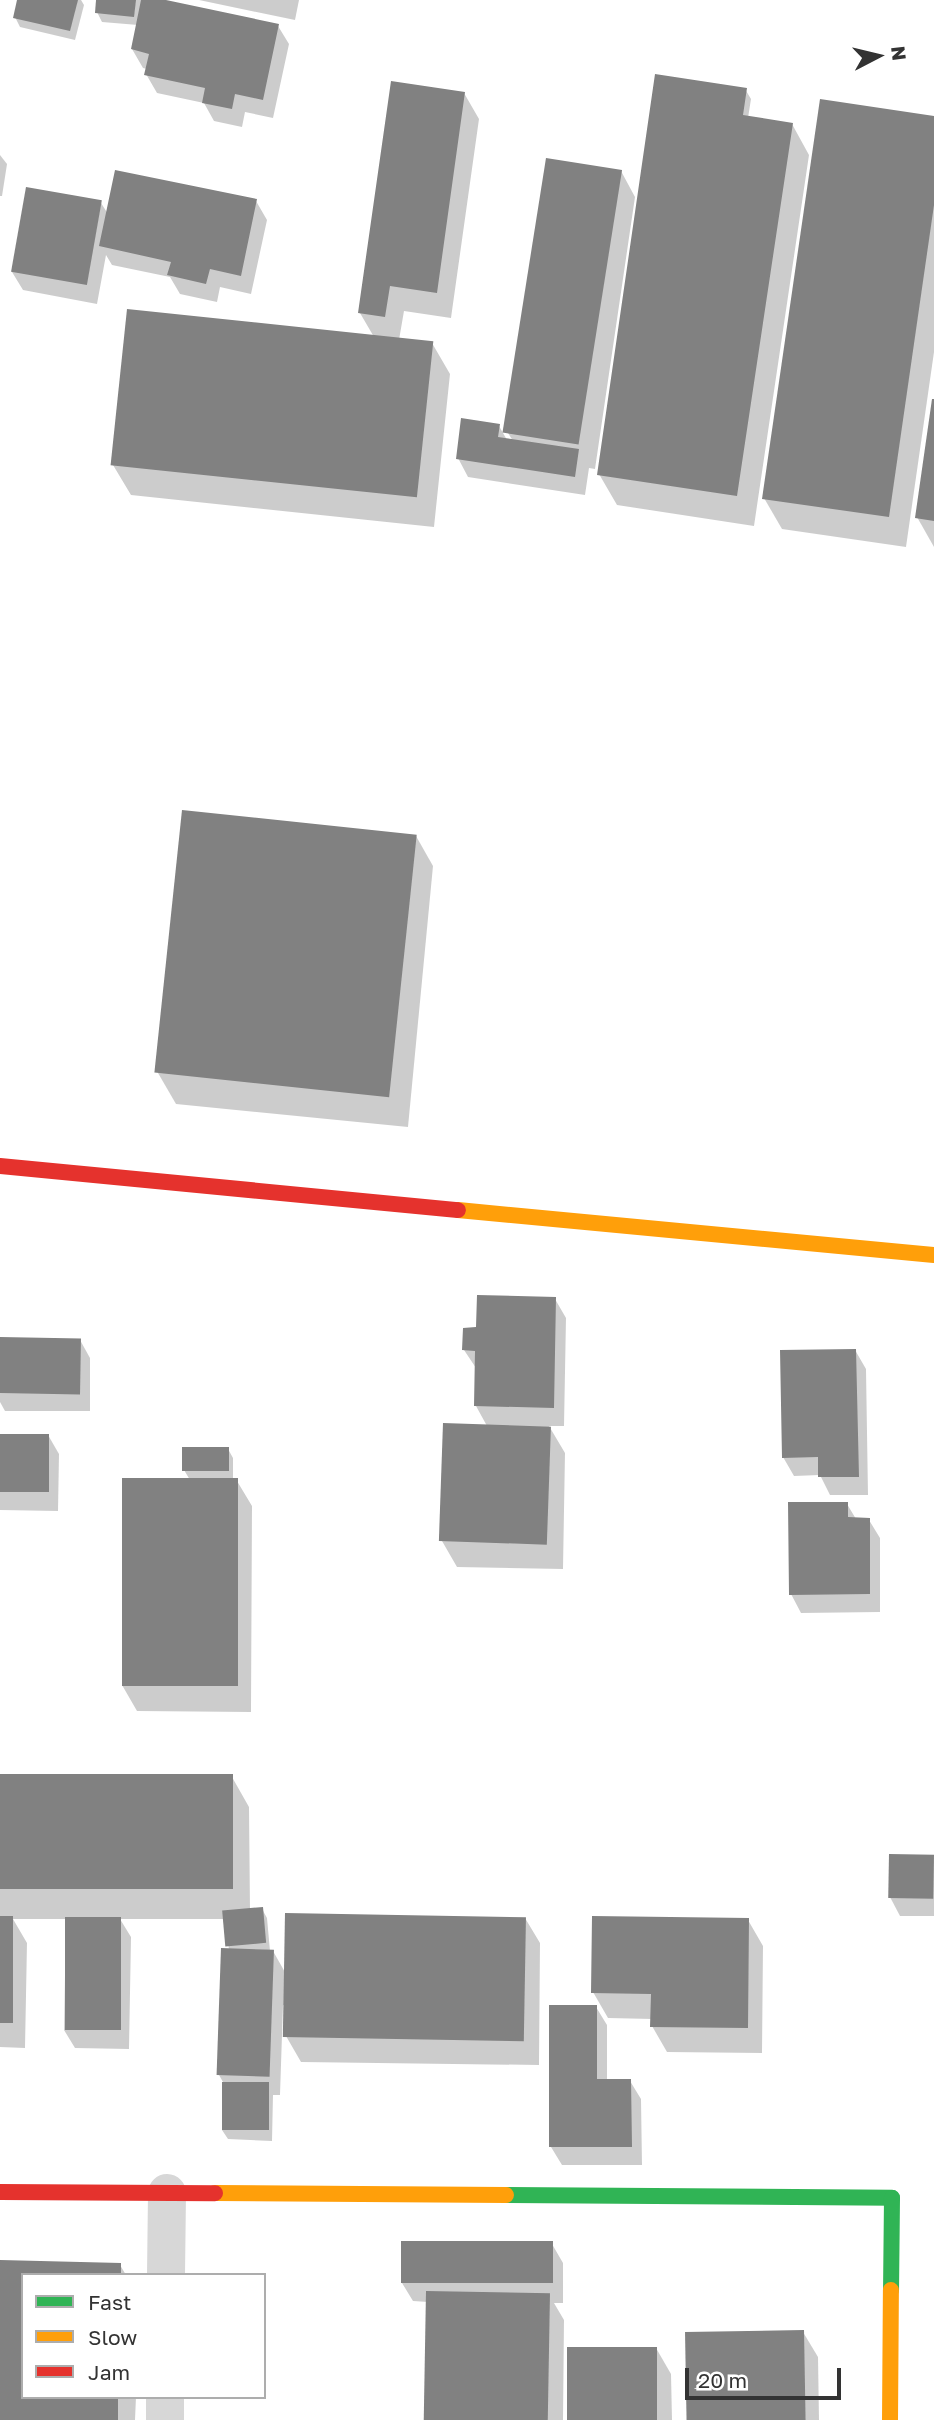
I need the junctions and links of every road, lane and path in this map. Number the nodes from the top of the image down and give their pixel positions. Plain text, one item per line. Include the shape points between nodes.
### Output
1 (0, 1166) edge
2 (934, 1255) edge
3 (0, 2192) edge
4 (167, 2193) junction
5 (166, 2273) edge
6 (165, 2399) edge
7 (165, 2420) edge
8 (890, 2420) edge

1 - 2 street
3 - 4 street
4 - 5 street
4 - 8 street via 892,2198
6 - 7 street

